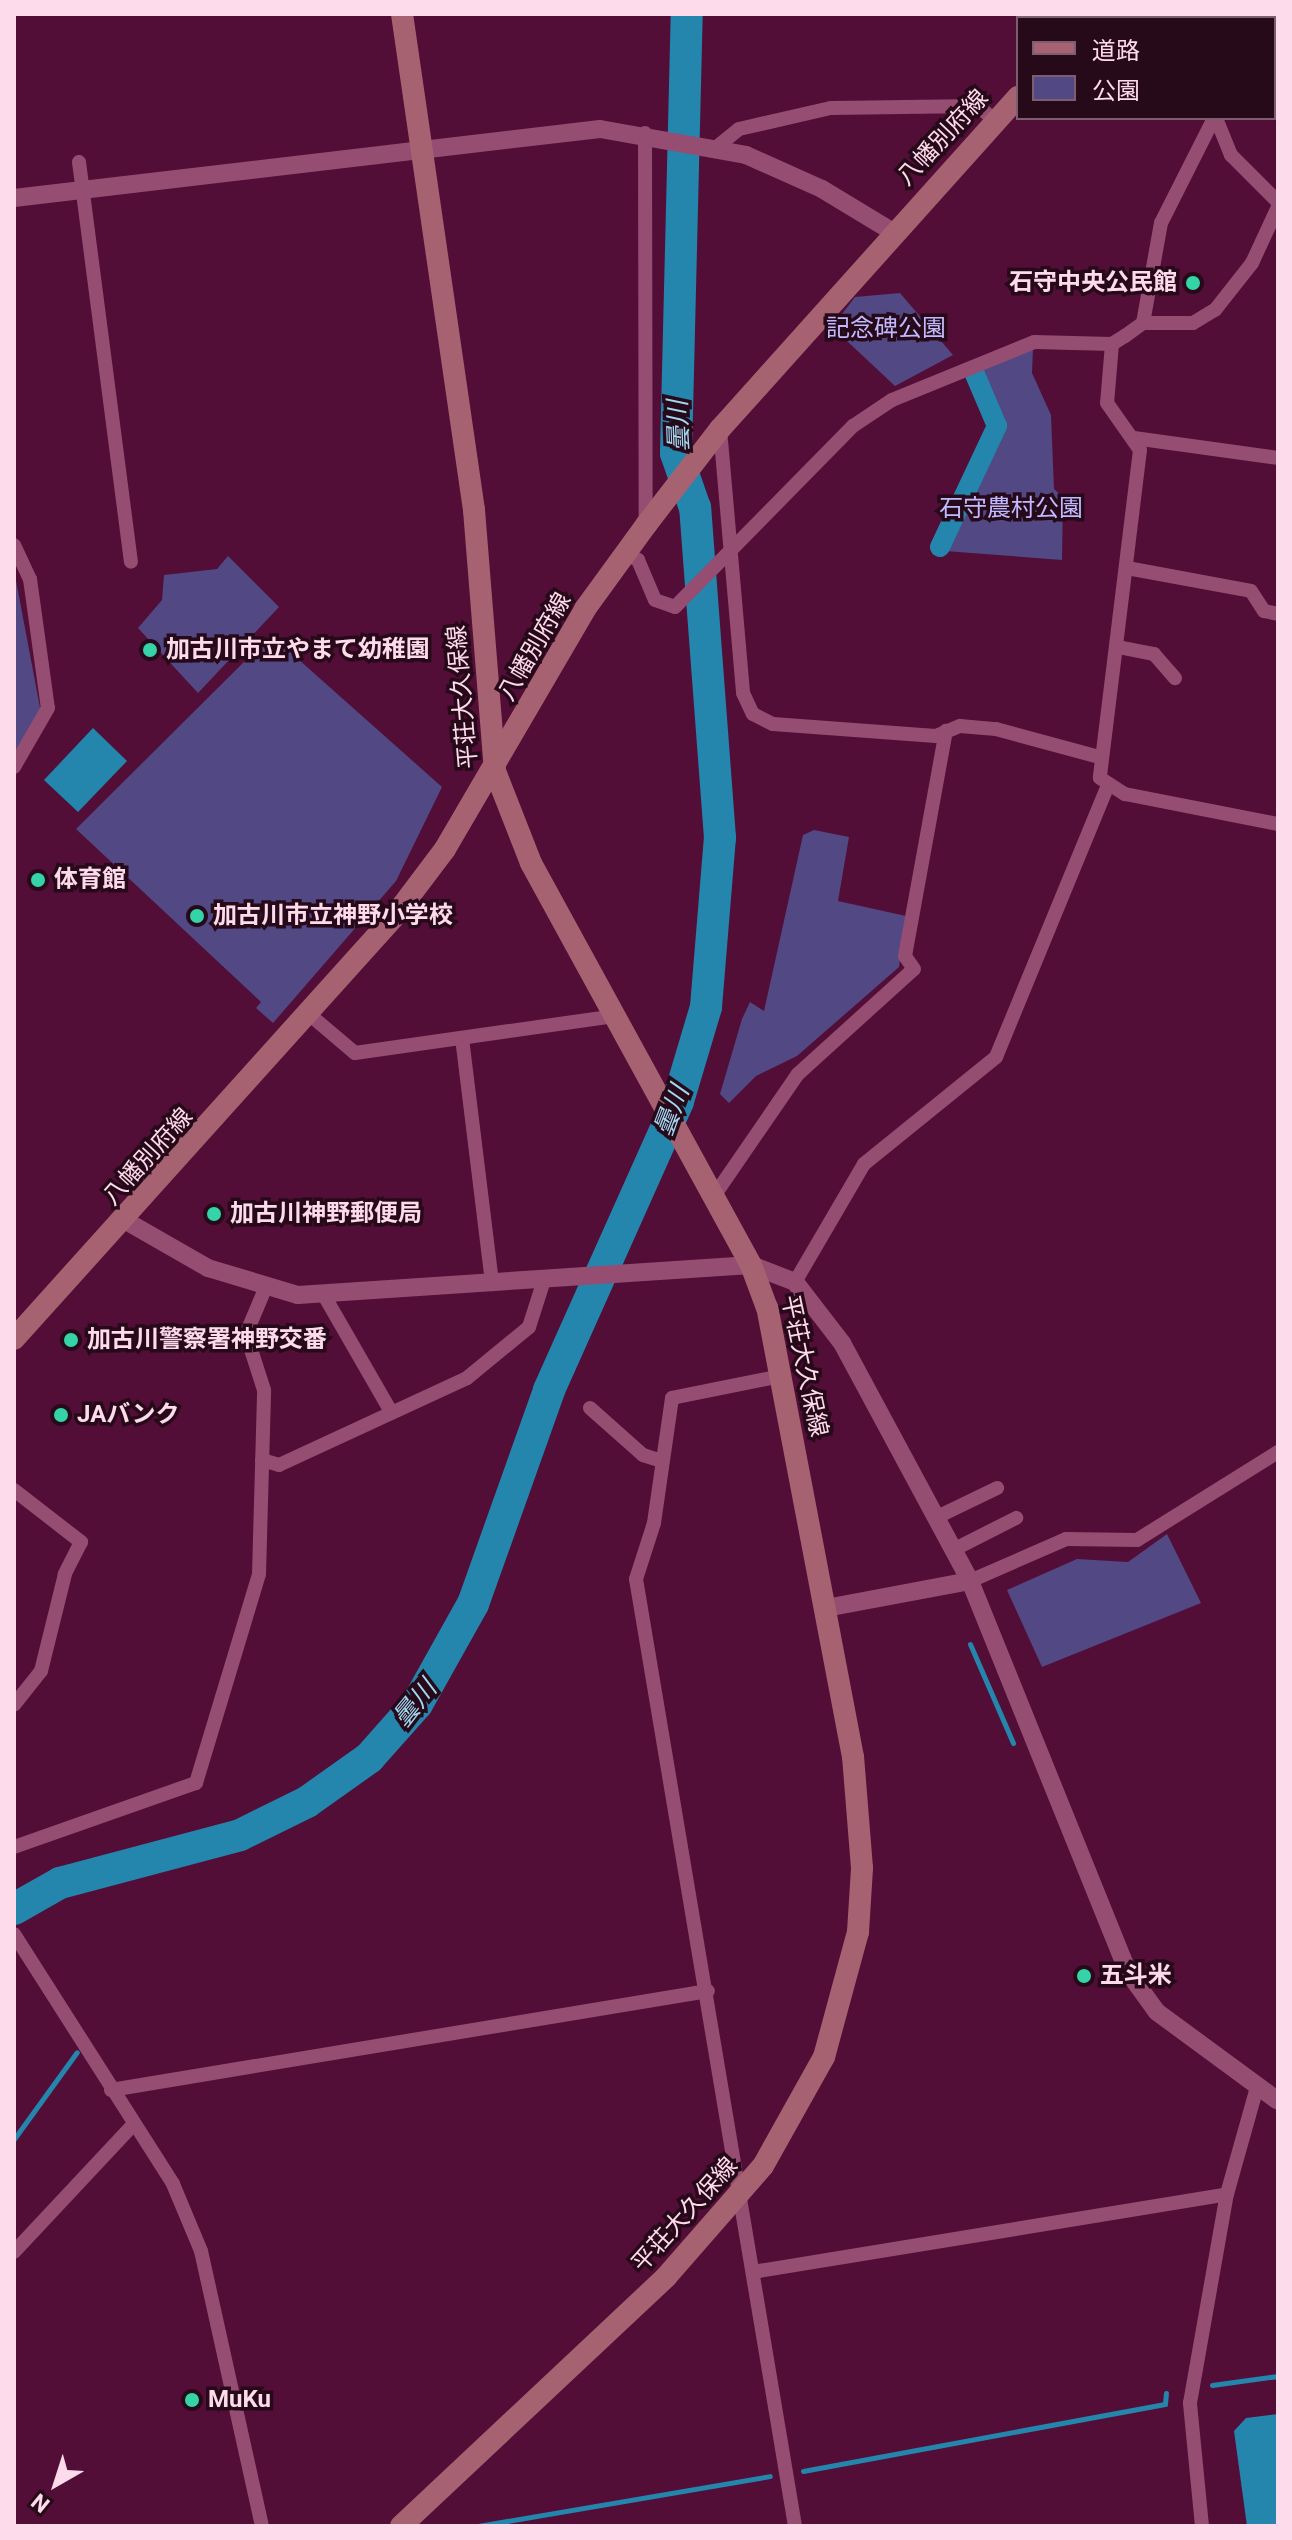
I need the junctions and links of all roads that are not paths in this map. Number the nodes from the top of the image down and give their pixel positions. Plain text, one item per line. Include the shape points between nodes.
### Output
1 (402, 14) edge
2 (1016, 99) edge
3 (993, 119) junction
4 (1214, 120) edge
5 (1216, 120) edge
6 (645, 133) junction
7 (420, 146) junction
8 (718, 146) junction
9 (79, 162) dead end
10 (81, 189) junction
11 (14, 198) edge
12 (1278, 205) edge
13 (893, 232) junction
14 (1143, 323) junction
15 (1112, 344) junction
16 (720, 429) junction
17 (1134, 438) junction
18 (1278, 458) edge
19 (646, 525) junction
20 (14, 545) edge
21 (732, 551) junction
22 (625, 553) junction
23 (131, 562) dead end
24 (1127, 568) junction
25 (1278, 614) edge
26 (1118, 647) junction
27 (1175, 678) dead end
28 (946, 731) junction
29 (1099, 757) junction
30 (14, 767) edge
31 (495, 771) junction
32 (1107, 788) junction
33 (1278, 824) edge
34 (310, 1015) junction
35 (614, 1016) junction
36 (462, 1038) junction
37 (712, 1192) junction
38 (126, 1221) junction
39 (751, 1265) junction
40 (552, 1280) junction
41 (795, 1282) junction
42 (492, 1284) junction
43 (265, 1289) junction
44 (325, 1297) junction
45 (14, 1339) edge
46 (781, 1376) junction
47 (590, 1408) dead end
48 (391, 1412) junction
49 (1278, 1452) edge
50 (262, 1460) junction
51 (662, 1461) junction
52 (997, 1488) dead end
53 (14, 1490) edge
54 (935, 1518) junction
55 (1016, 1518) dead end
56 (953, 1550) junction
57 (970, 1581) junction
58 (826, 1608) junction
59 (14, 1705) edge
60 (14, 1847) edge
61 (15, 1935) edge
62 (708, 1991) junction
63 (1257, 2087) junction
64 (111, 2090) junction
65 (1278, 2101) edge
66 (133, 2125) junction
67 (1227, 2194) junction
68 (741, 2196) junction
69 (14, 2252) edge
70 (753, 2272) junction
71 (262, 2526) edge
72 (401, 2526) edge
73 (795, 2526) edge
74 (1202, 2526) edge

1 - 7 main road, 平荘大久保線
2 - 3 main road, 八幡別府線
3 - 8 street via 978,106 831,108 739,129
3 - 13 main road, 八幡別府線
4 - 14 street via 1161,223
5 - 12 street via 1231,155
6 - 7 street via 558,130
6 - 8 street
6 - 19 street
7 - 10 street
7 - 31 main road, 平荘大久保線 via 474,510
8 - 13 street via 822,189
9 - 10 street
10 - 11 street
10 - 23 street
12 - 14 street via 1252,263 1215,310 1193,323
13 - 16 main road, 八幡別府線
14 - 15 street
15 - 17 street via 1107,403
15 - 21 street via 1034,342 952,373 853,426
16 - 19 main road, 八幡別府線
16 - 21 street
17 - 18 street
17 - 24 street via 1140,450
19 - 22 main road, 八幡別府線
20 - 30 street via 30,579 48,708
21 - 22 street via 675,607 664,607 638,560
21 - 28 street via 743,693 753,714 773,724
22 - 31 main road, 八幡別府線 via 585,609
24 - 25 street via 1251,591 1264,611
24 - 26 street
26 - 27 street via 1154,654
26 - 29 street
28 - 29 street via 1031,735
28 - 37 street via 905,956 914,969 798,1074
29 - 32 street
31 - 34 main road, 八幡別府線 via 393,918
31 - 35 main road, 平荘大久保線 via 531,863
32 - 33 street
32 - 41 street via 996,1057 864,1164
34 - 36 street via 355,1053
34 - 38 main road, 八幡別府線
35 - 36 street
35 - 37 main road, 平荘大久保線
36 - 42 street
37 - 39 main road, 平荘大久保線
38 - 43 street via 164,1247
38 - 45 main road, 八幡別府線
39 - 40 street
39 - 41 street
39 - 46 main road, 平荘大久保線
40 - 42 street
40 - 48 street via 529,1327 493,1359 414,1409
41 - 54 street via 842,1343
42 - 44 street
43 - 44 street
43 - 50 street via 246,1334 264,1390
44 - 48 street
46 - 51 street via 678,1393 667,1407
46 - 58 main road, 平荘大久保線
47 - 51 street via 643,1455
48 - 50 street via 279,1465
49 - 57 street via 1137,1540 1066,1539
50 - 60 street via 259,1574 196,1783
51 - 62 street via 636,1579
52 - 54 street
53 - 59 street via 81,1542 65,1574 41,1671
54 - 56 street
55 - 56 street
56 - 57 street
57 - 58 street
57 - 63 street via 1128,1972 1157,2012
58 - 68 main road, 平荘大久保線 via 861,1815 858,1932 824,2057 796,2117
61 - 64 street
62 - 64 street
62 - 68 street
63 - 65 street
63 - 67 street
64 - 66 street
66 - 69 street
66 - 71 street via 173,2184 201,2251
67 - 70 street
67 - 74 street via 1190,2403
68 - 70 street
68 - 72 main road, 平荘大久保線 via 666,2277
70 - 73 street

